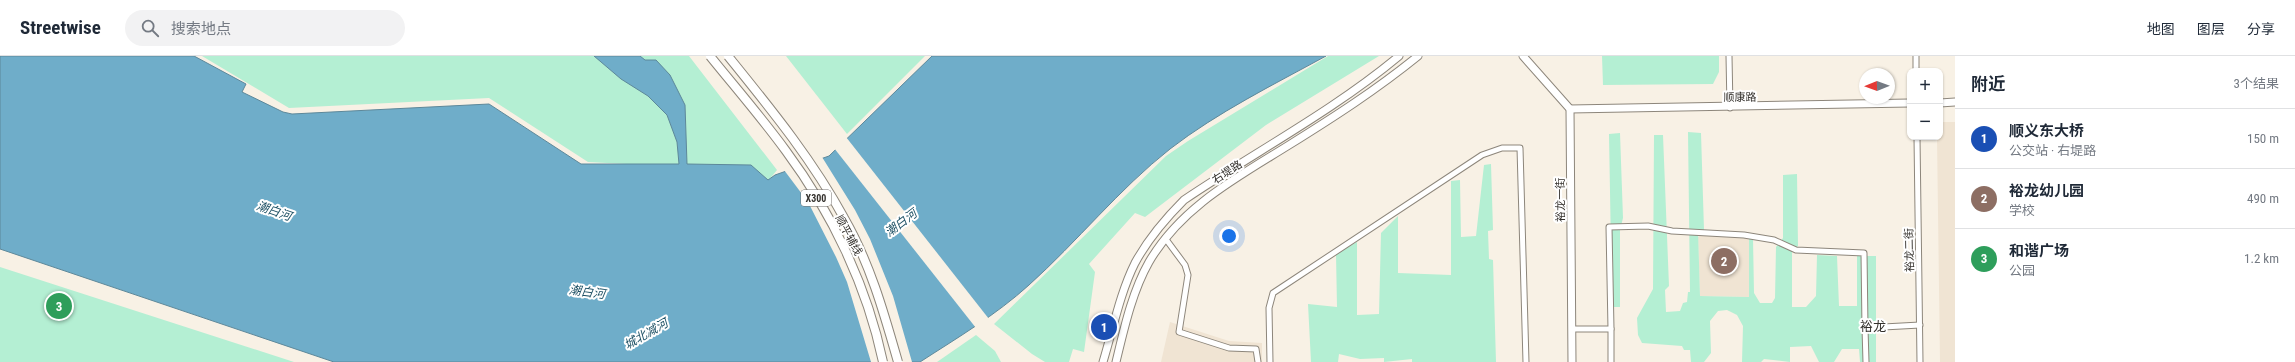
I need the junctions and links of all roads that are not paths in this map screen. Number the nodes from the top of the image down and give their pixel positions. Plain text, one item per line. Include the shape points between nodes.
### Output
1 (710, 56) edge
2 (728, 56) edge
3 (1400, 56) edge
4 (1418, 56) edge
5 (1522, 56) edge
6 (1729, 56) edge
7 (1916, 56) edge
8 (1916, 68) edge
9 (1955, 102) edge
10 (1943, 103) edge
11 (1907, 104) edge
12 (1730, 108) junction
13 (1570, 109) junction
14 (1917, 140) edge
15 (1165, 238) junction
16 (1920, 325) junction
17 (1865, 328) junction
18 (1572, 329) junction
19 (1611, 329) junction
20 (883, 362) edge
21 (898, 362) edge
22 (1103, 362) edge
23 (1116, 362) edge
24 (1258, 362) edge
25 (1270, 362) edge
26 (1526, 362) edge
27 (1572, 362) edge
28 (1611, 362) edge
29 (1866, 362) edge
30 (1920, 362) edge

1 - 20 main road, 顺平辅线 / X300, bridge via 786,151 808,183 847,253 867,301
2 - 21 main road, 顺平辅线 / X300, bridge via 797,142 845,219 883,306
3 - 22 main road, 右堤路 via 1346,96 1184,200 1165,219 1135,264
4 - 15 main road, 右堤路 via 1381,86 1225,185 1196,206
5 - 13 main road
6 - 12 street
7 - 8 street
9 - 10 main road
11 - 12 main road, 顺康路
12 - 13 main road, 顺康路
13 - 18 main road, 裕龙一街
14 - 16 street, 裕龙二街
15 - 23 main road, 右堤路 via 1149,263 1134,295
15 - 24 street via 1185,264 1188,275 1179,332 1229,348 1256,349
16 - 17 street
16 - 30 street, 裕龙二街
17 - 19 street via 1864,253 1796,250 1774,240 1744,234 1672,231 1648,226 1609,227
17 - 29 street
18 - 19 street
18 - 27 main road, 裕龙一街
19 - 28 street
25 - 26 street via 1269,308 1273,292 1482,155 1508,148 1520,148

